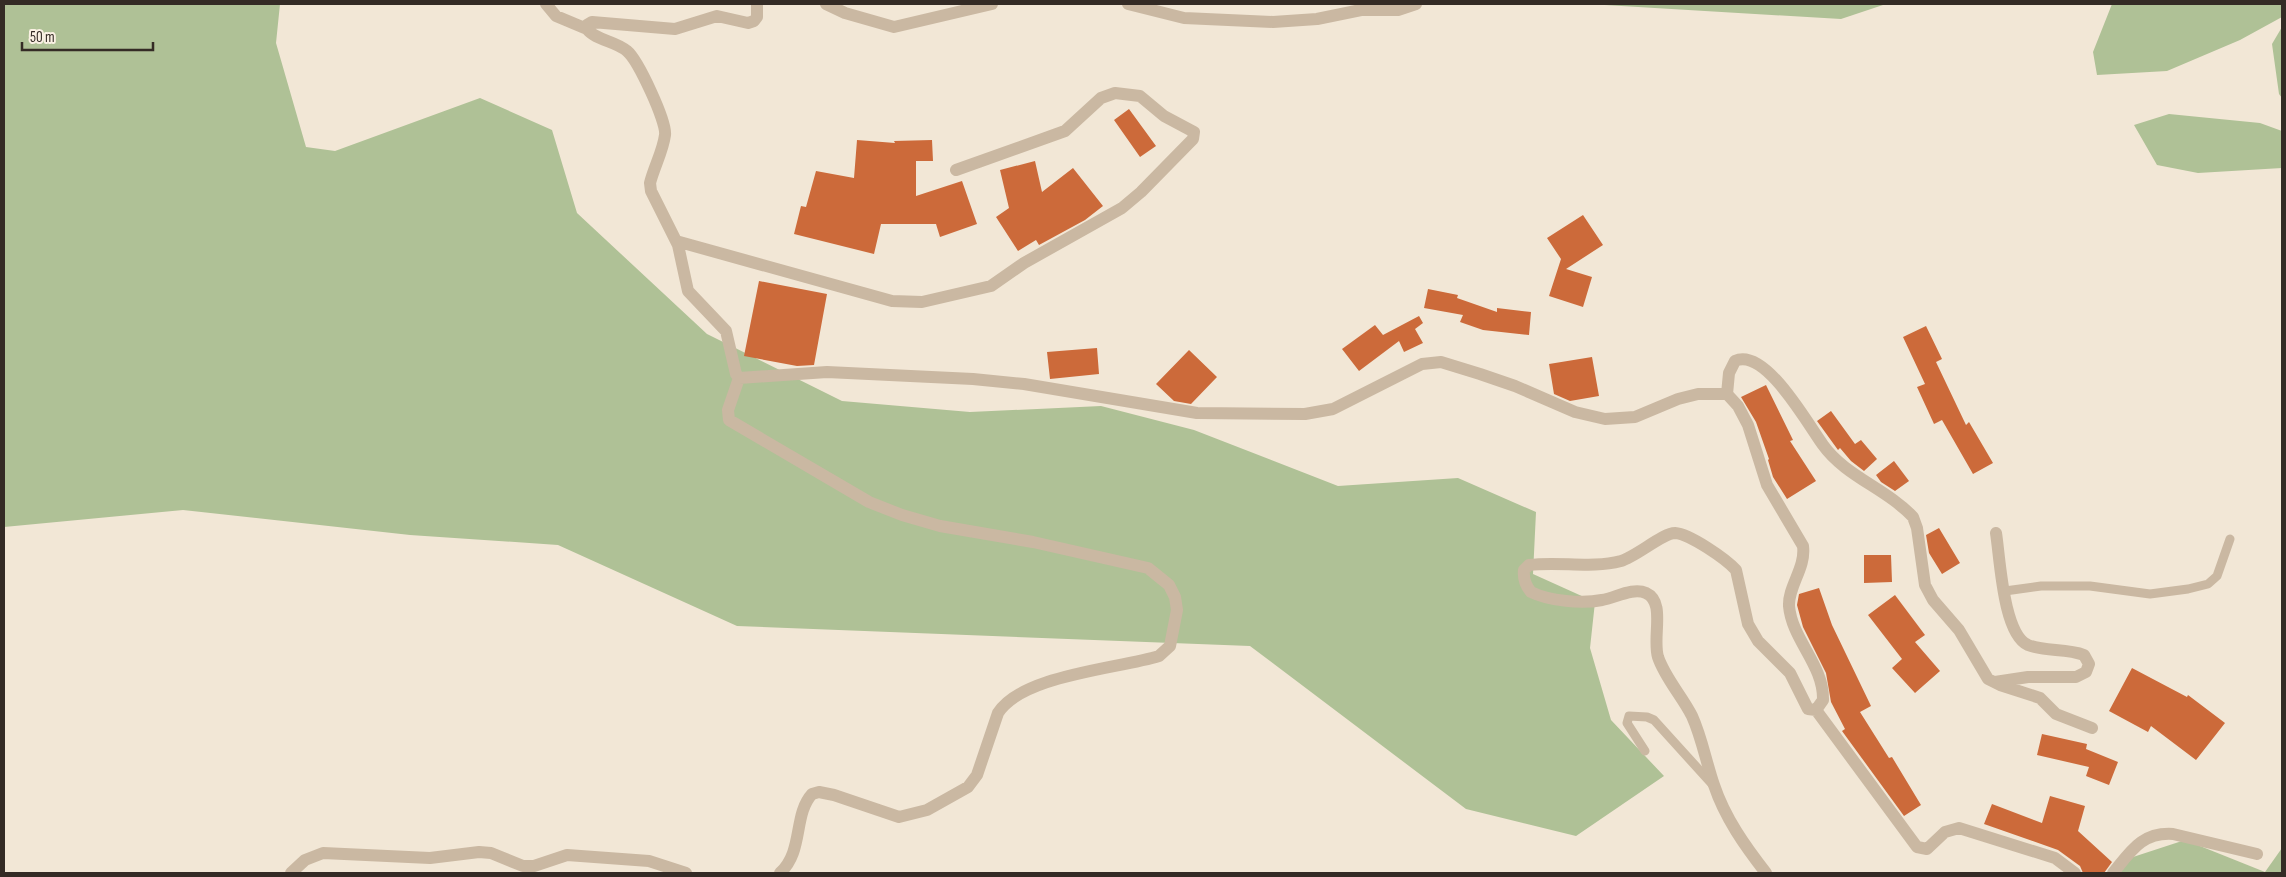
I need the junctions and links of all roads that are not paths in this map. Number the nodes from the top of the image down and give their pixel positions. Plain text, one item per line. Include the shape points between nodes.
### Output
1 (546, 4) edge
2 (757, 4) edge
3 (826, 4) edge
4 (992, 4) edge
5 (1128, 4) edge
6 (1416, 4) edge
7 (587, 29) junction
8 (956, 170) dead end
9 (676, 241) junction
10 (740, 378) junction
11 (1727, 394) junction
12 (1996, 533) dead end
13 (2230, 539) dead end
14 (2005, 592) junction
15 (1992, 682) junction
16 (1816, 710) junction
17 (2092, 728) dead end
18 (1646, 751) dead end
19 (1714, 786) junction
20 (2258, 854) dead end
21 (291, 873) edge
22 (686, 873) edge
23 (780, 873) edge
24 (1766, 873) edge
25 (2075, 873) edge
26 (2113, 873) edge

1 - 7 street via 556,16
2 - 7 street via 757,16 748,23 717,16 675,30 592,22
3 - 4 street via 894,27
5 - 6 street via 1184,18 1273,22 1317,19 1361,10 1404,9
7 - 9 street via 629,52 642,72 666,132 650,187
8 - 9 street via 1065,131 1101,98 1115,93 1140,96 1164,116 1194,132 1193,139 1122,208 1024,262 991,286 966,294 922,302 892,301
9 - 10 street via 688,291 726,331 736,374
10 - 11 street via 827,372 997,380 1219,415 1327,411 1422,364 1433,362 1498,380 1575,412 1605,419 1635,417 1698,394
10 - 23 street via 728,410 729,420 869,502 940,526 1033,542 1148,568 1169,585 1177,610 1170,646 1159,656 1033,686 1008,701 998,712 982,765 968,787 927,810 899,817 834,795 812,794 805,808 795,849
11 - 15 street via 1729,373 1735,361 1748,358 1758,362 1775,379 1827,451 1912,517 1917,528 1925,585
11 - 16 street via 1748,425 1767,485 1803,546 1804,558 1789,606 1821,685 1823,700
12 - 14 street
13 - 14 lane via 2217,576 2208,584 2188,589 2150,594 2090,586 2040,586
14 - 15 street via 2010,620 2023,642 2078,652 2087,656 2089,664 2086,672 2076,677 2028,677
15 - 17 street via 2035,696 2056,714
16 - 19 street via 1808,710 1790,673 1752,631 1744,614 1736,570 1682,535 1669,534 1633,557 1620,561 1594,565 1543,563 1526,566 1524,581 1534,594 1600,601 1640,592 1655,601 1658,611 1655,644 1659,660 1691,716
16 - 25 street via 1917,847 1927,850 1945,832 1959,828 2055,858
18 - 19 lane via 1627,723 1629,716 1647,716 1654,720
19 - 24 street via 1736,831
20 - 26 street via 2161,833 2143,840
21 - 22 street via 305,860 323,853 430,858 479,852 491,853 524,866 534,866 567,854 648,861

